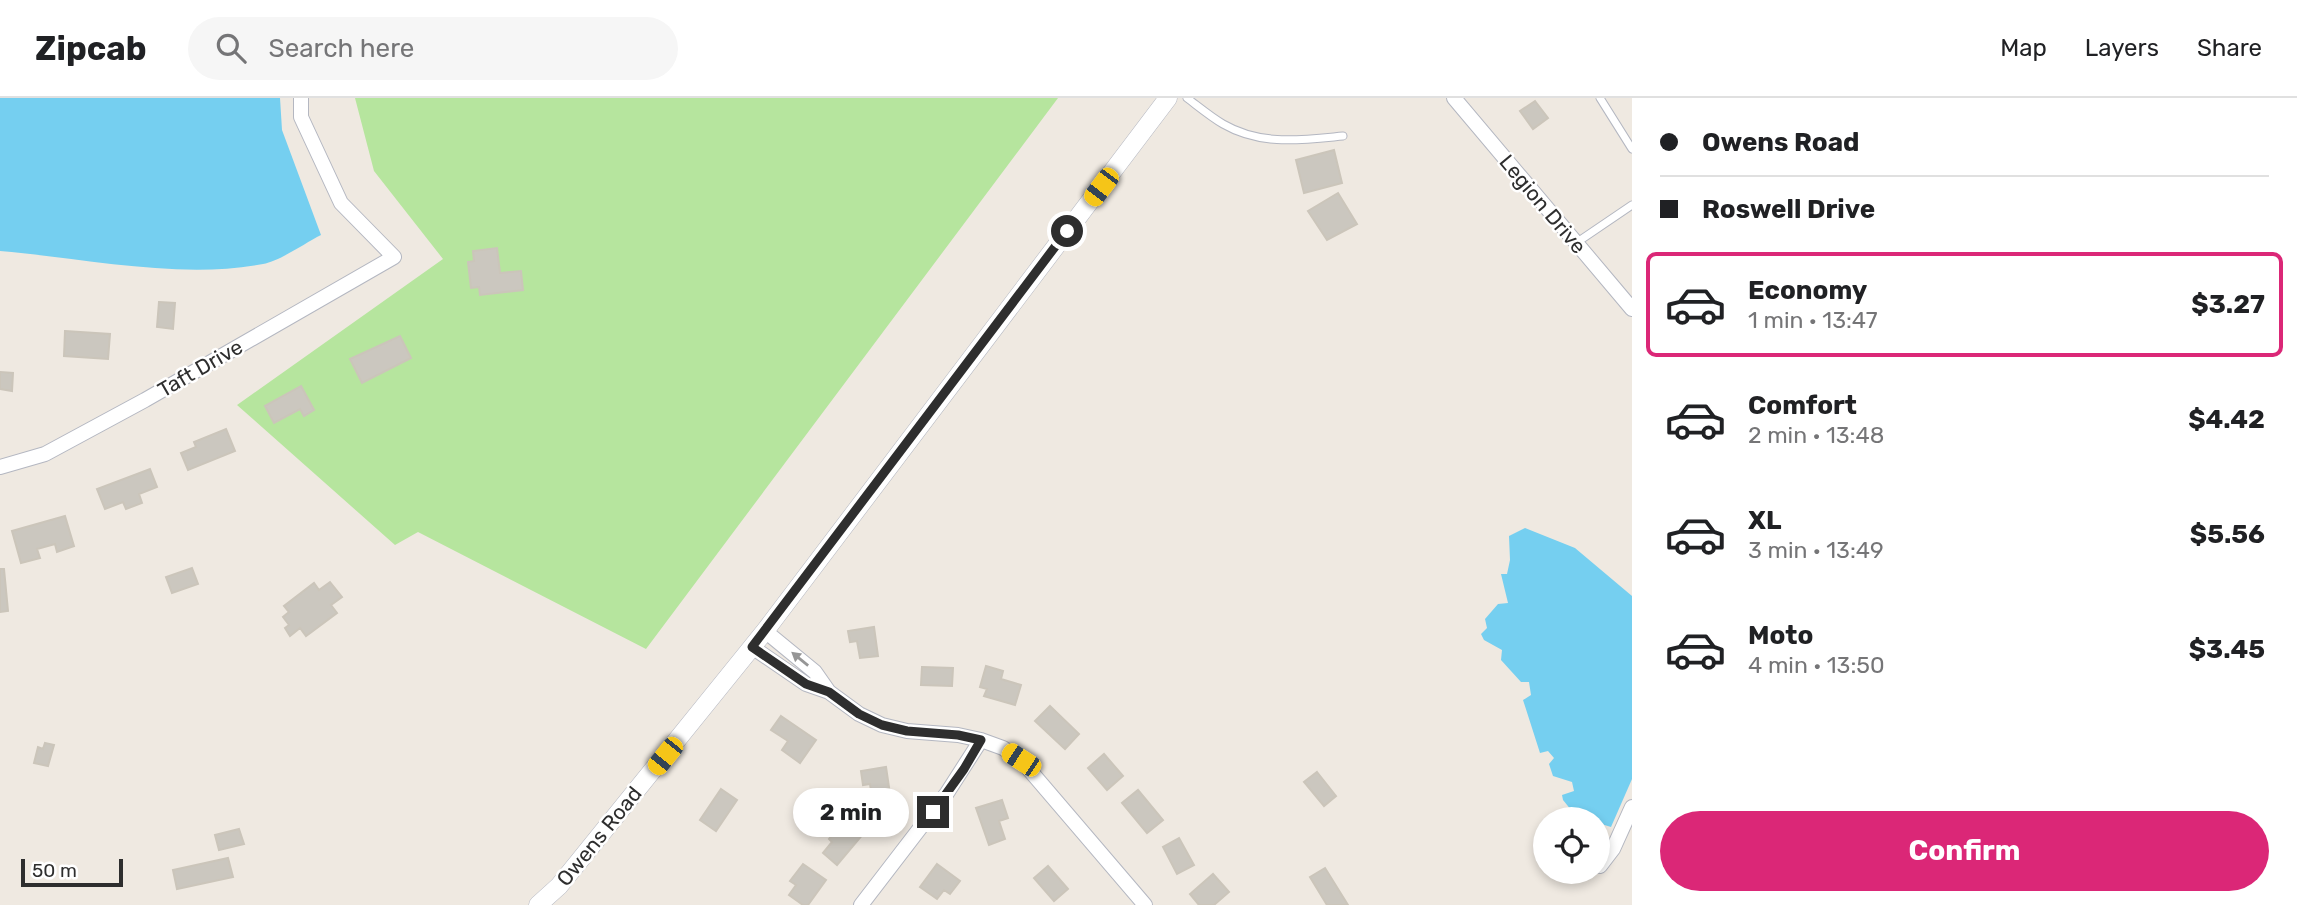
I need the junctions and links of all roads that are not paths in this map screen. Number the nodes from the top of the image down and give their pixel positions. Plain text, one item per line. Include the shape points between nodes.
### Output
1 (301, 98) edge
2 (1168, 98) edge
3 (1187, 98) edge
4 (1454, 98) edge
5 (1600, 98) edge
6 (1343, 135) dead end
7 (1632, 149) edge
8 (1632, 205) edge
9 (1576, 243) junction
10 (1632, 309) edge
11 (0, 467) edge
12 (765, 631) junction
13 (752, 647) junction
14 (829, 692) junction
15 (981, 740) junction
16 (1632, 807) edge
17 (1610, 852) edge
18 (538, 905) edge
19 (861, 905) edge
20 (1145, 905) edge

1 - 11 street, Taft Drive via 301,117 341,203 394,257 45,454
2 - 12 street, Owens Road
3 - 6 lane via 1223,124 1260,138
4 - 9 street, Legion Drive
5 - 7 lane
8 - 9 lane
9 - 10 street, Legion Drive
12 - 13 street, Owens Road
14 -> 12 street via 815,672
13 - 14 street via 806,684
13 - 18 street, Owens Road via 559,886
14 - 15 street via 882,725
15 - 19 street via 947,793
15 - 20 street via 1021,760
16 - 17 street

